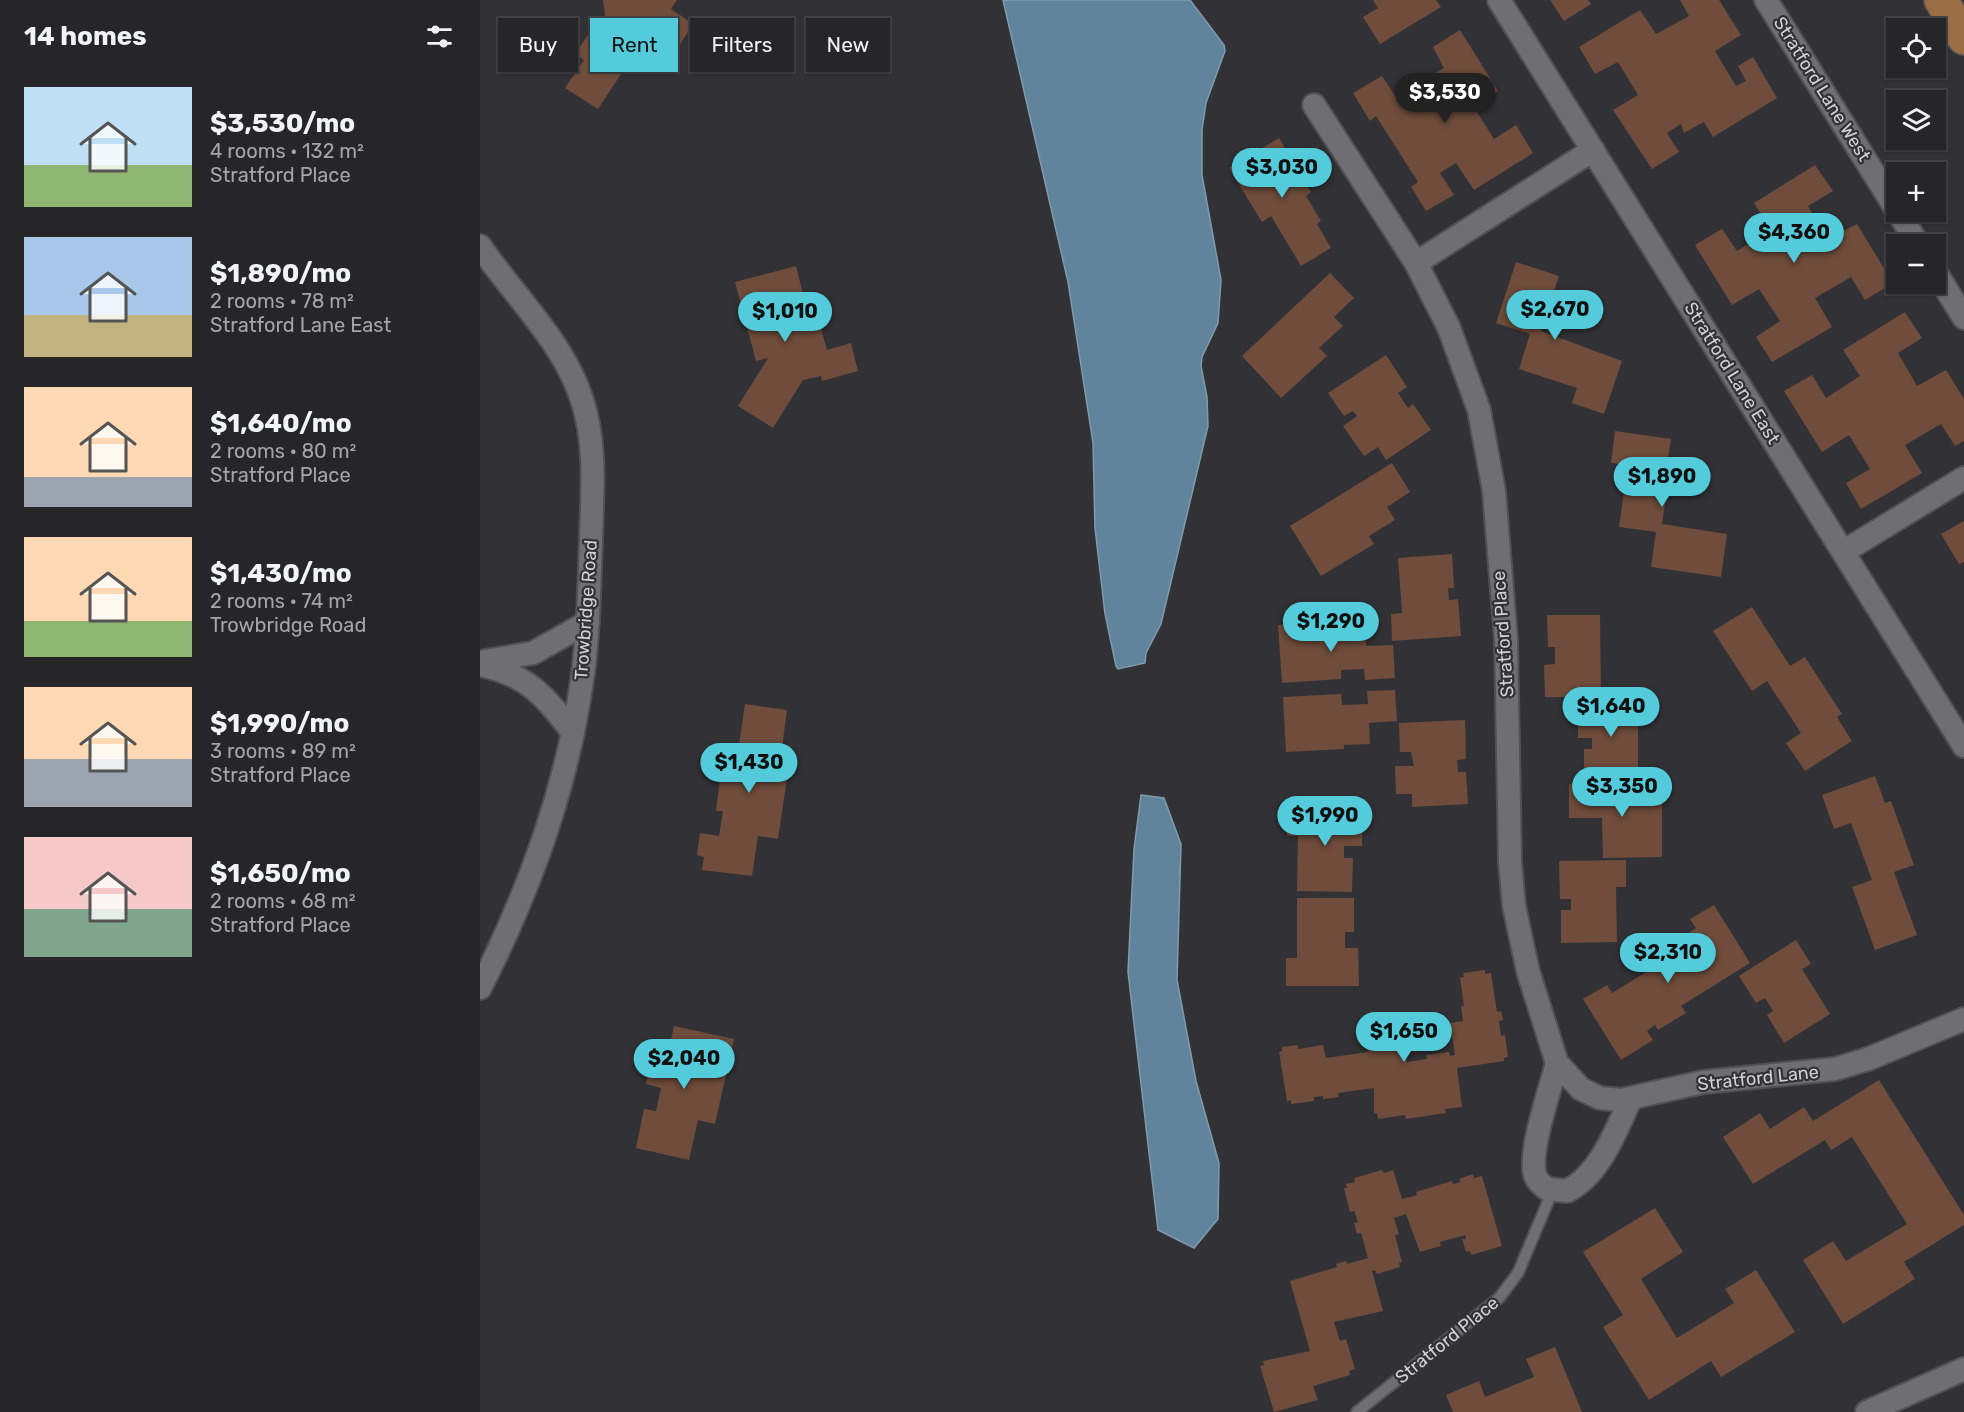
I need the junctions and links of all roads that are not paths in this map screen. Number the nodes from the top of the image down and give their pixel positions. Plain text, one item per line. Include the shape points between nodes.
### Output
1 (1499, 0) edge
2 (1766, 0) edge
3 (1941, 0) edge
4 (1964, 38) edge
5 (1314, 105) dead end
6 (1593, 150) junction
7 (1886, 192) edge
8 (480, 246) edge
9 (1416, 263) junction
10 (1946, 289) edge
11 (1964, 318) edge
12 (1964, 478) edge
13 (1843, 552) junction
14 (588, 622) junction
15 (480, 663) edge
16 (573, 733) junction
17 (1964, 746) edge
18 (480, 988) edge
19 (1964, 1019) edge
20 (1557, 1063) junction
21 (1631, 1098) junction
22 (1552, 1192) junction
23 (1964, 1369) edge
24 (1357, 1412) edge
25 (1867, 1412) edge

1 - 6 street, Stratford Lane East
2 - 7 street, Stratford Lane West
3 - 4 main road
5 - 9 street, Stratford Place
6 - 9 street
6 - 13 street, Stratford Lane East
8 - 14 street, Trowbridge Road via 565,362 582,400 593,468
9 - 20 street, Stratford Place via 1464,363 1486,440 1506,639 1514,906 1528,972
10 - 11 street
12 - 13 street
13 - 17 street, Stratford Lane East
14 - 15 street via 533,653
14 - 16 street, Trowbridge Road
15 - 16 street via 531,684
16 - 18 street, Trowbridge Road via 531,871
19 - 21 street, Stratford Lane via 1835,1069 1703,1082
20 - 21 street, Stratford Lane via 1572,1082 1591,1095 1611,1100
20 - 22 street via 1534,1162 1538,1180
21 - 22 street via 1596,1164 1574,1188
22 - 24 lane, Stratford Place via 1518,1273 1499,1298
23 - 25 street

